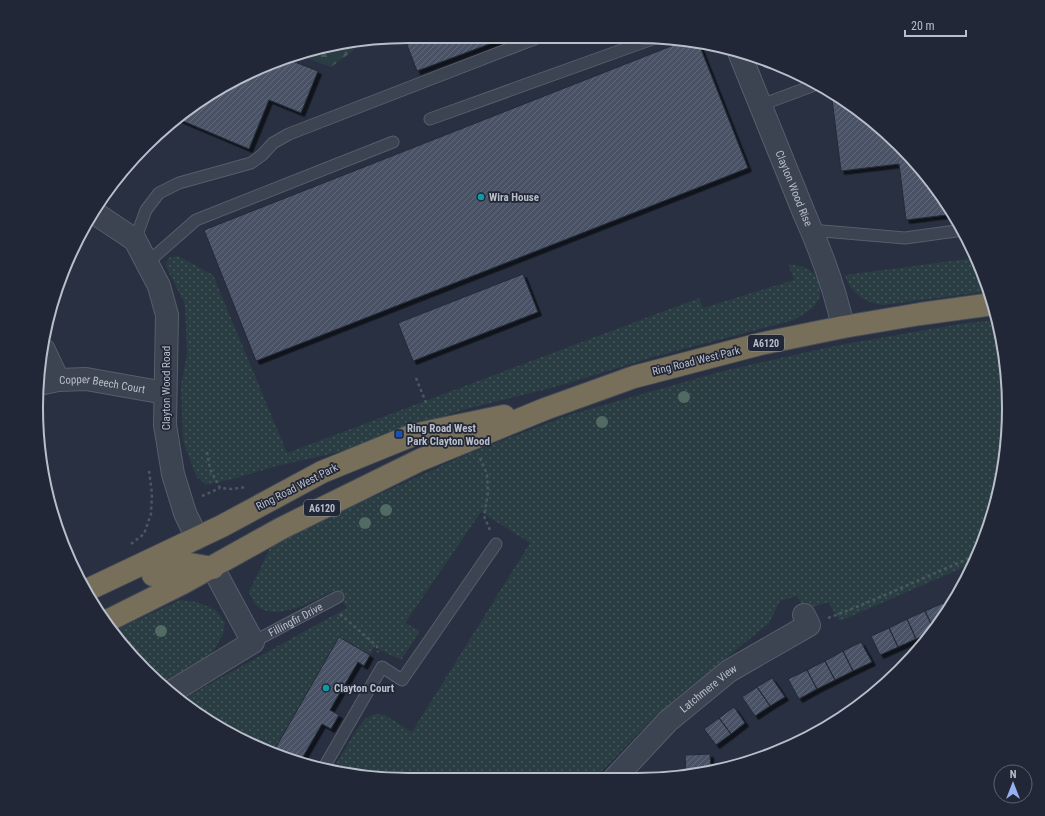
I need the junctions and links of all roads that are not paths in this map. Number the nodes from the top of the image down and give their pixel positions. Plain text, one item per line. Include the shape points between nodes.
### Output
1 (524, 43) edge
2 (641, 43) edge
3 (742, 58) edge
4 (810, 87) edge
5 (761, 105) junction
6 (430, 119) dead end
7 (392, 142) dead end
8 (98, 215) edge
9 (811, 230) junction
10 (956, 231) edge
11 (135, 240) junction
12 (147, 263) junction
13 (987, 305) edge
14 (844, 327) junction
15 (46, 362) edge
16 (49, 382) edge
17 (165, 393) junction
18 (545, 409) junction
19 (331, 504) junction
20 (197, 538) junction
21 (496, 544) road end
22 (213, 568) junction
23 (91, 589) edge
24 (93, 592) edge
25 (338, 597) dead end
26 (111, 619) edge
27 (806, 620) road end
28 (253, 642) junction
29 (176, 689) edge
30 (326, 764) edge
31 (620, 773) edge

1 - 11 lane via 289,134 273,143 251,162 179,183 159,192 146,210
2 - 6 lane
3 - 5 street, Clayton Wood Rise
4 - 5 lane
5 - 9 street, Clayton Wood Rise
7 - 12 lane via 196,220
8 - 11 street, Clayton Wood Road
9 - 10 lane via 905,238
9 - 14 street, Clayton Wood Rise via 839,306
11 - 12 street, Clayton Wood Road
12 - 17 street, Clayton Wood Road via 159,286 167,315
13 - 14 highway, Ring Road West Park / A6120
14 - 18 highway, Ring Road West Park / A6120 via 760,344 634,377
15 - 16 street
16 - 17 street, Copper Beech Court via 86,379
17 - 20 street, Clayton Wood Road via 165,425 172,474 185,513
18 - 19 highway, Ring Road West Park / A6120 via 420,460
18 - 20 highway, Ring Road West Park / A6120 via 413,435 322,472
19 - 20 highway, A6120 via 291,513 223,546
19 - 22 highway, Ring Road West Park / A6120 via 282,528
20 - 22 highway
20 - 23 highway, Ring Road West Park / A6120
21 - 30 lane via 402,680 382,666
22 - 24 highway, A6120 via 178,562 122,590
22 - 26 highway, Ring Road West Park / A6120
22 - 28 street
25 - 28 lane, Fillingfir Drive
27 - 31 street, Latchmere View via 729,671 668,721
28 - 29 street, Fillingfir Drive

